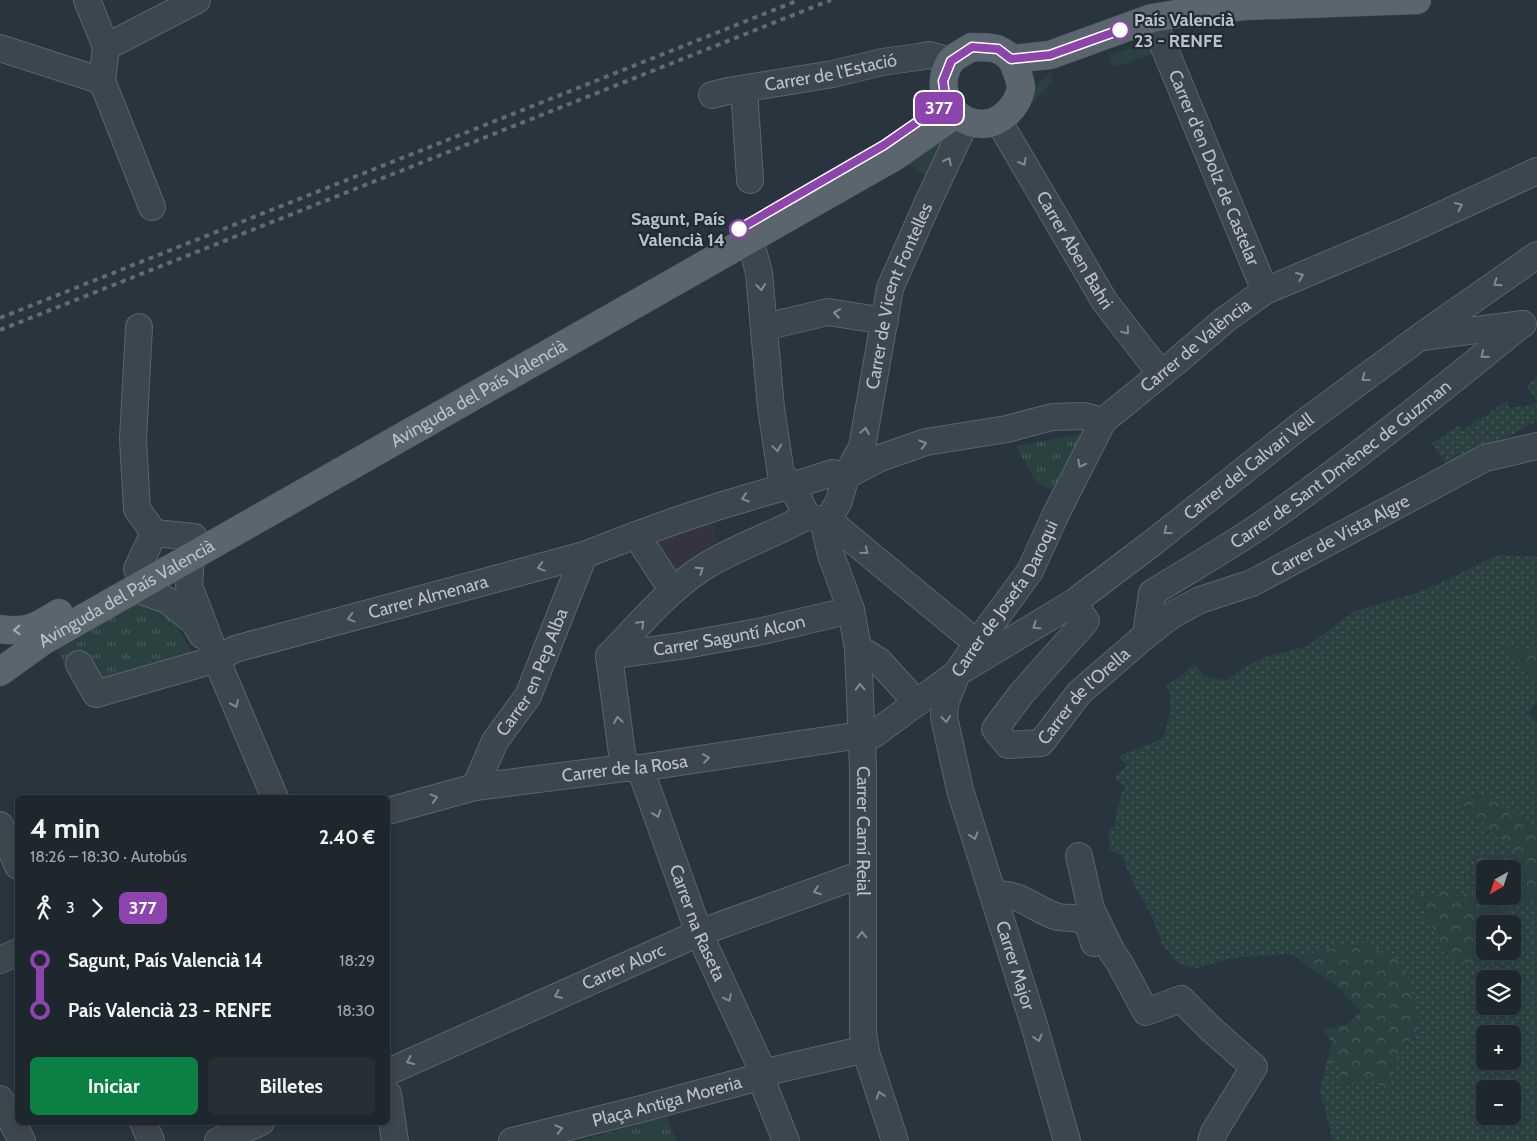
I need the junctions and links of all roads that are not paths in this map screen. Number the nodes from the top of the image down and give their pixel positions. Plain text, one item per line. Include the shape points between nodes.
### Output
1 (87, 0) edge
2 (197, 0) edge
3 (1417, 0) edge
4 (1152, 18) junction
5 (106, 47) junction
6 (0, 48) edge
7 (1050, 55) junction
8 (1011, 59) junction
9 (951, 61) junction
10 (102, 81) junction
11 (1022, 86) junction
12 (744, 89) junction
13 (712, 95) dead end
14 (956, 112) junction
15 (998, 120) junction
16 (1537, 171) edge
17 (750, 180) dead end
18 (152, 207) dead end
19 (750, 240) junction
20 (1537, 255) edge
21 (1265, 291) junction
22 (885, 321) junction
23 (1529, 321) edge
24 (139, 327) dead end
25 (765, 327) junction
26 (1420, 337) junction
27 (1161, 374) junction
28 (1103, 421) junction
29 (1537, 428) edge
30 (1537, 446) edge
31 (1506, 453) junction
32 (846, 476) junction
33 (792, 486) junction
34 (819, 519) junction
35 (154, 533) junction
36 (636, 535) junction
37 (193, 547) junction
38 (584, 555) junction
39 (137, 579) junction
40 (673, 591) junction
41 (1073, 603) junction
42 (851, 610) junction
43 (0, 629) edge
44 (1146, 635) junction
45 (977, 643) junction
46 (858, 648) junction
47 (609, 656) junction
48 (217, 659) junction
49 (79, 664) dead end
50 (0, 672) edge
51 (958, 673) junction
52 (917, 703) junction
53 (863, 736) junction
54 (632, 768) junction
55 (475, 787) junction
56 (274, 795) edge
57 (390, 810) edge
58 (0, 825) edge
59 (1079, 856) dead end
60 (15, 859) edge
61 (862, 874) junction
62 (993, 894) junction
63 (699, 933) junction
64 (15, 953) edge
65 (0, 960) edge
66 (1119, 962) junction
67 (866, 1052) junction
68 (390, 1071) edge
69 (762, 1074) junction
70 (0, 1098) edge
71 (390, 1107) edge
72 (144, 1125) edge
73 (254, 1125) edge
74 (22, 1141) edge
75 (151, 1141) edge
76 (218, 1141) edge
77 (395, 1141) edge
78 (512, 1141) edge
79 (786, 1141) edge
80 (895, 1141) edge
81 (1067, 1141) edge
82 (1211, 1141) edge

1 - 5 street
2 - 5 street
3 - 4 main road via 1245,6
4 - 7 main road
4 - 21 street, Carrer d'en Dolz de Castelar
5 - 10 street
6 - 10 street
7 - 8 main road
7 - 11 main road
8 - 9 main road via 998,49 972,47
8 - 11 main road
9 - 12 street, Carrer de l'Estació via 929,55
9 - 14 main road via 943,81
10 - 18 street
11 - 15 main road via 1016,104
12 - 13 street, Carrer de l'Estació
12 - 17 street
14 - 15 main road via 983,124
14 - 19 main road, Avinguda del País Valencià via 894,157
22 -> 14 street, Carrer de Vicent Fontelles via 890,288 928,200
14 - 37 main road, Avinguda del País Valencià via 884,145
15 -> 27 street, Carrer Aben Bahri via 1105,302
21 -> 16 street, Carrer de València
19 -> 25 street via 759,273
19 - 37 main road, Avinguda del País Valencià
20 -> 26 street, Carrer del Calvari Vell
21 - 27 street, Carrer de València
22 -> 25 street via 828,312
32 -> 22 street, Carrer de Vicent Fontelles via 862,447
23 - 26 street
23 -> 44 street, Carrer de Sant Dmènec de Guzman via 1370,445 1263,523 1152,593
24 - 35 street via 133,438 137,509
25 -> 33 street via 771,408 781,474
26 -> 41 street, Carrer del Calvari Vell via 1305,422
27 - 28 street, Carrer de València
32 -> 28 street via 880,458 926,442 1007,429 1052,417 1084,416
28 -> 45 street, Carrer de Josefa Daroqui via 1030,571
29 - 31 street
30 - 31 street, Carrer de Vista Algre
31 - 44 street, Carrer de Vista Algre via 1485,458 1452,474 1252,583 1200,600 1172,615
32 - 33 street, Carrer Almenara via 832,473
32 - 34 street, Carrer de Vicent Fontelles via 839,501
33 - 34 street
33 -> 36 street, Carrer Almenara via 714,507
40 -> 34 street via 700,569 729,552 785,528
34 - 42 street, Carrer Camí Reial
34 -> 45 street
35 - 37 street
35 - 39 street
36 - 38 street, Carrer Almenara
36 - 40 street
37 - 39 main road, Avinguda del País Valencià
37 - 48 street via 189,586
38 -> 48 street, Carrer Almenara via 235,649
38 - 55 street, Carrer en Pep Alba via 528,696 495,741
39 -> 43 main road, Avinguda del País Valencià via 37,626 17,632
39 - 48 street via 194,622
39 - 50 main road, Avinguda del País Valencià
47 -> 40 street
41 - 44 street, Carrer de l'Orella via 1086,622 1022,693 995,729 1008,745 1041,743 1079,693
41 -> 51 street, Carrer del Calvari Vell
42 - 46 street, Carrer Camí Reial
42 - 47 street, Carrer Saguntí Alcon via 758,632
45 - 51 street, Carrer de Josefa Daroqui
46 - 52 street via 879,661
53 -> 46 street, Carrer Camí Reial
54 -> 47 street, Carrer na Raseta
48 - 49 street, Carrer Almenara via 96,694
48 -> 56 street
51 - 52 street, Carrer de Josefa Daroqui
51 -> 62 street, Carrer Major via 945,704 944,716 960,790
52 - 53 street, Carrer de Josefa Daroqui via 873,735
54 -> 53 street, Carrer de la Rosa
53 - 61 street, Carrer Camí Reial
54 - 55 street, Carrer de la Rosa
54 -> 63 street, Carrer na Raseta
57 -> 55 street, Carrer de la Rosa
58 - 60 street
59 - 66 street via 1091,909
61 -> 63 street, Carrer Alorc
67 -> 61 street, Carrer Camí Reial via 863,1032
62 - 66 street via 1008,894 1026,900 1056,917 1078,918 1087,924 1096,948
62 -> 81 street, Carrer Major via 1036,1028
63 -> 68 street, Carrer Alorc
63 -> 69 street, Carrer na Raseta
64 - 65 street
66 - 82 street via 1146,1012 1181,999 1254,1067
67 - 69 street via 853,1052
80 -> 67 street, Carrer Camí Reial
78 -> 69 street, Plaça Antiga Moreria
69 - 79 street, Carrer na Raseta
70 - 74 street
71 - 77 street
72 - 75 street
73 - 76 street

